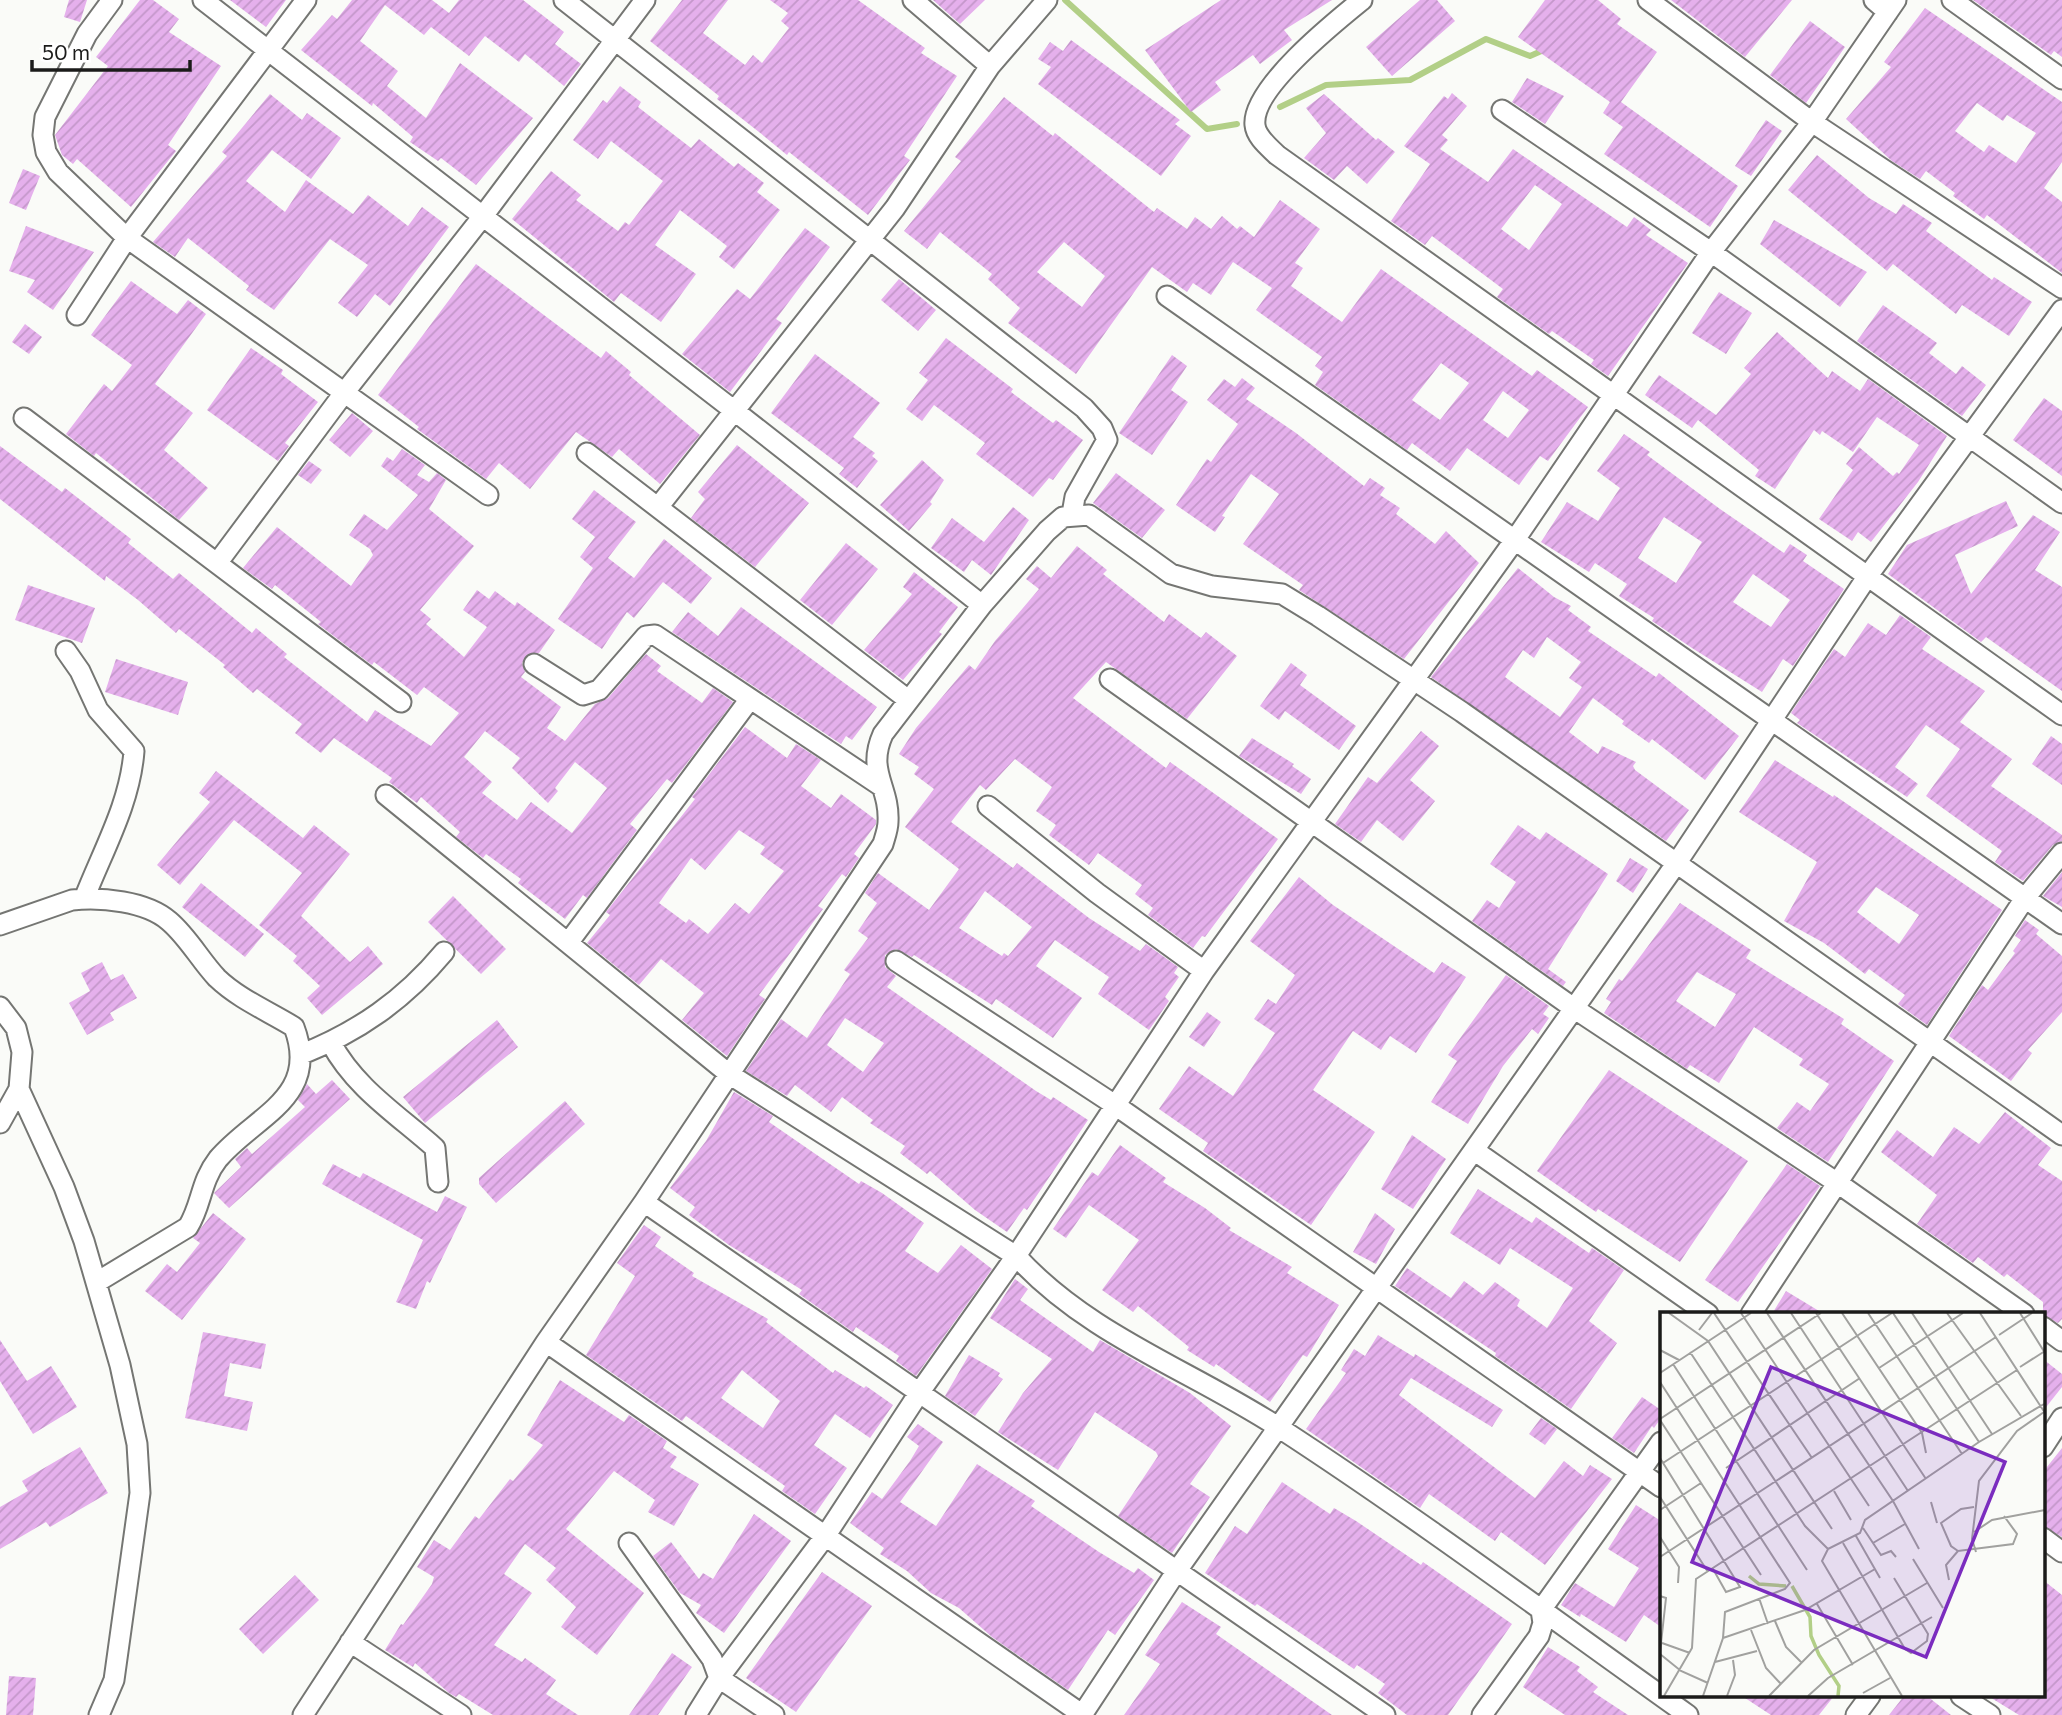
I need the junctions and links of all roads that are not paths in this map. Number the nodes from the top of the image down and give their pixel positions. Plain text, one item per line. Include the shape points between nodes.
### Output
1 (112, 0) edge
2 (202, 0) edge
3 (306, 0) edge
4 (564, 0) edge
5 (645, 0) edge
6 (913, 0) edge
7 (1362, 0) edge
8 (1648, 0) edge
9 (1952, 0) edge
10 (1886, 4) edge
11 (1043, 5) edge
12 (615, 38) junction
13 (267, 49) junction
14 (990, 66) junction
15 (2062, 79) edge
16 (1502, 110) dead end
17 (1812, 122) junction
18 (483, 216) junction
19 (127, 239) junction
20 (869, 240) junction
21 (1711, 251) junction
22 (2062, 288) edge
23 (1167, 296) dead end
24 (2062, 310) edge
25 (77, 315) dead end
26 (344, 393) junction
27 (1614, 397) junction
28 (736, 412) junction
29 (24, 418) dead end
30 (1970, 439) junction
31 (587, 453) dead end
32 (488, 495) dead end
33 (2062, 503) edge
34 (659, 506) junction
35 (1072, 514) junction
36 (1514, 541) junction
37 (218, 562) junction
38 (1867, 577) junction
39 (982, 605) junction
40 (66, 651) dead end
41 (534, 664) dead end
42 (1110, 679) dead end
43 (1415, 681) junction
44 (750, 699) junction
45 (907, 699) junction
46 (401, 702) dead end
47 (2062, 715) edge
48 (1774, 721) junction
49 (881, 786) junction
50 (386, 795) dead end
51 (988, 806) dead end
52 (1311, 822) junction
53 (2062, 853) edge
54 (1676, 864) junction
55 (84, 898) junction
56 (2025, 898) junction
57 (2062, 924) edge
58 (0, 925) edge
59 (568, 943) junction
60 (444, 952) dead end
61 (896, 961) dead end
62 (1204, 971) junction
63 (0, 1007) edge
64 (1575, 1009) junction
65 (331, 1042) junction
66 (1931, 1044) junction
67 (300, 1055) junction
68 (729, 1074) junction
69 (19, 1089) junction
70 (1115, 1105) junction
71 (0, 1124) edge
72 (2062, 1135) edge
73 (1475, 1151) junction
74 (438, 1182) dead end
75 (1839, 1184) junction
76 (644, 1202) junction
77 (1016, 1256) junction
78 (97, 1282) junction
79 (1377, 1290) junction
80 (1705, 1312) edge
81 (1752, 1312) edge
82 (2021, 1312) edge
83 (2044, 1328) edge
84 (2062, 1341) edge
85 (546, 1342) junction
86 (919, 1393) junction
87 (2062, 1418) edge
88 (1280, 1428) junction
89 (1660, 1443) edge
90 (2044, 1445) edge
91 (1640, 1472) junction
92 (1660, 1486) edge
93 (826, 1535) junction
94 (2044, 1539) edge
95 (629, 1542) dead end
96 (2062, 1552) edge
97 (1176, 1572) junction
98 (1541, 1610) junction
99 (350, 1643) junction
100 (719, 1678) junction
101 (1660, 1695) edge
102 (1664, 1698) edge
103 (1869, 1698) edge
104 (1964, 1698) edge
105 (99, 1715) edge
106 (303, 1715) edge
107 (461, 1715) edge
108 (696, 1715) edge
109 (774, 1715) edge
110 (1082, 1715) edge
111 (1385, 1715) edge
112 (1482, 1715) edge
113 (1688, 1715) edge
114 (1856, 1715) edge
115 (1990, 1715) edge

1 - 19 street via 87,34 45,117 43,135 46,152 58,172
2 - 13 street
3 - 13 street
4 - 12 street
5 - 12 street
6 - 14 street
7 - 27 street via 1277,78 1258,108 1255,125 1261,138 1276,155
8 - 17 street
9 - 15 street
10 - 17 street
11 - 14 street
12 - 18 street
12 - 20 street
13 - 18 street
13 - 19 street
14 - 20 street
16 - 21 street
17 - 21 street
17 - 22 street
18 - 26 street
18 - 28 street
19 - 25 street
19 - 26 street
20 - 28 street
20 - 35 street via 1084,408 1102,428 1107,440 1075,497
21 - 27 street
21 - 30 street
23 - 36 street
24 - 30 street
26 - 32 street
26 - 37 street
27 - 36 street
27 - 38 street
28 - 34 street
28 - 39 street
29 - 37 street
30 - 33 street
30 - 38 street
31 - 34 street
34 - 45 street
35 - 39 street via 1047,531
35 - 43 street via 1089,515 1171,574 1191,582 1282,594
36 - 43 street
36 - 48 street
37 - 46 street
38 - 47 street
38 - 48 street
39 - 45 street
40 - 55 street via 98,710 134,751 132,774 116,824
41 - 44 street via 583,695 592,694 646,636 655,635
42 - 52 street
43 - 52 street
43 - 54 street
44 - 49 street
44 - 59 street
45 - 49 street via 876,750
48 - 54 street
48 - 56 street
49 - 68 street via 888,822 883,844
50 - 59 street
51 - 62 street
52 - 62 street
52 - 64 street
53 - 56 street
54 - 64 street
54 - 66 street
55 - 58 street
55 - 67 street via 154,909 216,977 239,996 294,1027
56 - 57 street
56 - 66 street
59 - 68 street
60 - 65 street via 389,1008
61 - 70 street
62 - 70 street
63 - 69 street via 16,1028 22,1052
64 - 73 street
64 - 75 street
65 - 67 street
65 - 74 street via 341,1062 368,1093 435,1148
66 - 72 street
66 - 75 street
67 - 78 street via 295,1081 284,1102 217,1160 202,1183 188,1227
68 - 76 street
68 - 77 street
69 - 71 street
69 - 78 street via 64,1187
70 - 77 street
70 - 79 street
73 - 79 street
73 - 80 street
75 - 81 street
75 - 82 street
76 - 85 street
76 - 86 street
77 - 86 street
77 - 88 street via 1041,1284 1098,1327
78 - 105 street via 120,1365 141,1472 114,1680
79 - 88 street
79 - 91 street
83 - 84 street
85 - 93 street
85 - 99 street
86 - 93 street
86 - 97 street
87 - 90 street
88 - 97 street
88 - 98 street
89 - 91 street
91 - 92 street
91 - 98 street
93 - 100 street
93 - 110 street
94 - 96 street
95 - 100 street via 712,1659
97 - 110 street
97 - 111 street
98 - 101 street
98 - 112 street via 1539,1636
99 - 106 street
99 - 107 street
100 - 108 street
100 - 109 street
102 - 113 street
103 - 114 street
104 - 115 street

